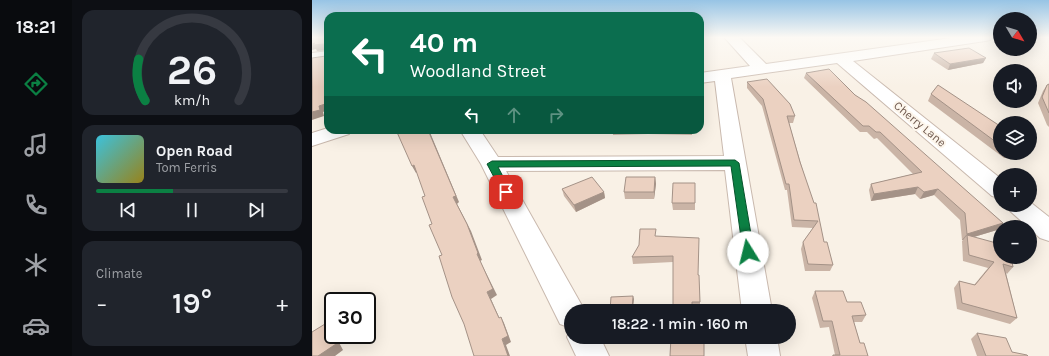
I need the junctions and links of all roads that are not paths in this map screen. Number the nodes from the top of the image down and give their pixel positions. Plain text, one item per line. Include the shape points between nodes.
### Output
1 (747, 54) edge
2 (870, 54) edge
3 (324, 56) edge
4 (312, 58) edge
5 (840, 58) junction
6 (762, 69) junction
7 (711, 76) edge
8 (330, 134) edge
9 (473, 134) edge
10 (312, 140) edge
11 (735, 163) junction
12 (492, 164) junction
13 (993, 184) edge
14 (1026, 212) edge
15 (1049, 231) edge
16 (566, 304) edge
17 (756, 304) edge
18 (587, 344) edge
19 (762, 344) edge
20 (593, 356) edge
21 (764, 356) edge

1 - 6 street
2 - 5 street
3 - 4 street
5 - 6 street
5 - 13 street, Cherry Lane
6 - 7 street
7 - 11 street
8 - 10 street
9 - 12 street
11 - 12 street
11 - 17 street
12 - 16 street
14 - 15 street
18 - 20 street
19 - 21 street

